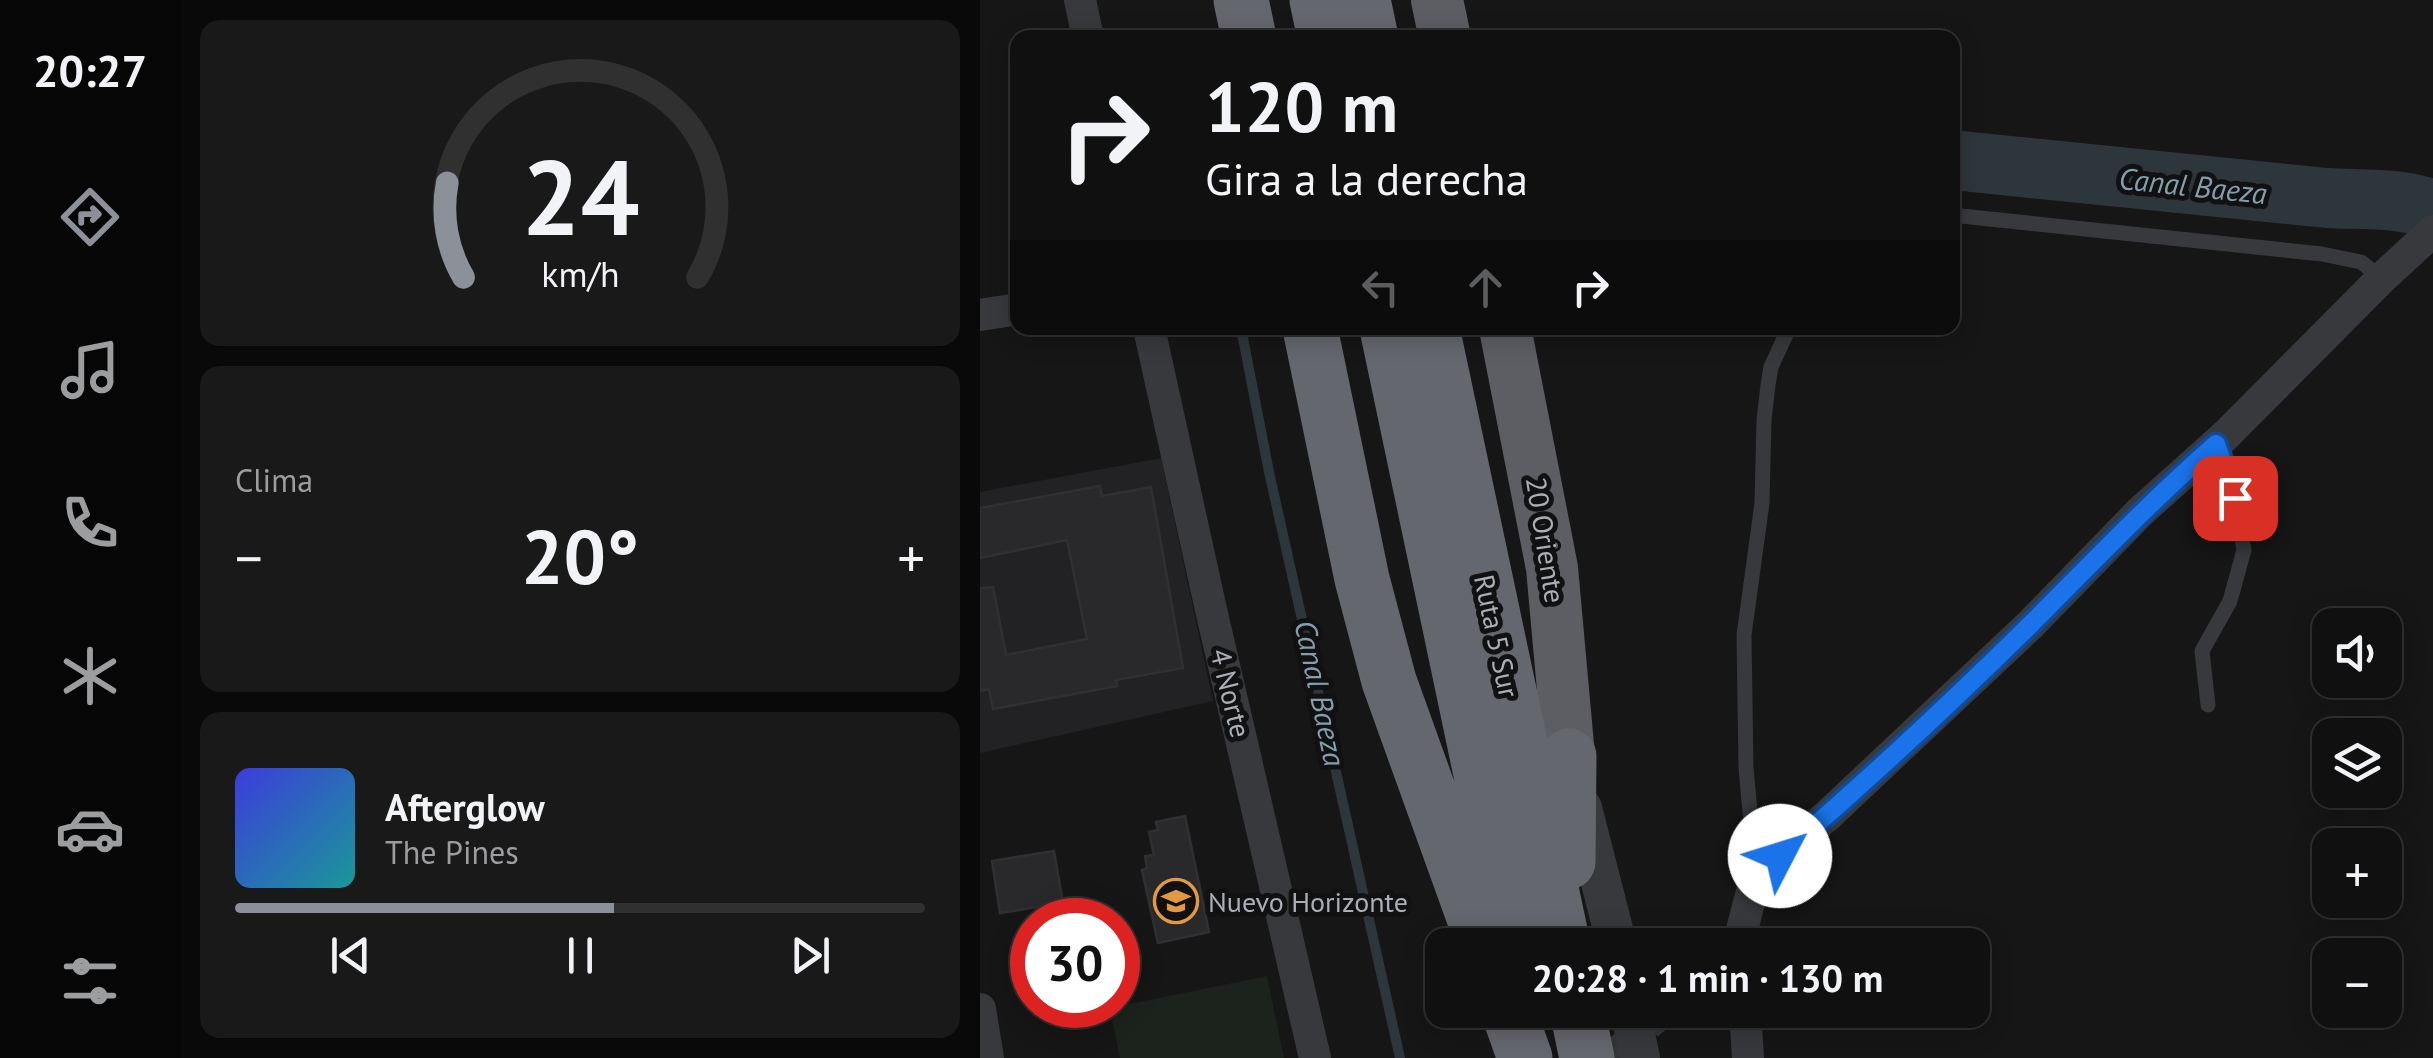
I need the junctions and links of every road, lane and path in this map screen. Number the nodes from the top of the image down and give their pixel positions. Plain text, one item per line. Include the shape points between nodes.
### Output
1 (1080, 0) edge
2 (1241, 0) edge
3 (1317, 0) edge
4 (1363, 0) edge
5 (1438, 0) edge
6 (1086, 30) edge
7 (1247, 30) edge
8 (1323, 30) edge
9 (1369, 30) edge
10 (1444, 30) edge
11 (1960, 216) edge
12 (2433, 232) edge
13 (2382, 278) junction
14 (1010, 310) edge
15 (980, 316) edge
16 (1152, 335) edge
17 (1311, 335) edge
18 (1388, 335) edge
19 (1433, 335) edge
20 (1506, 335) edge
21 (1786, 335) edge
22 (2216, 444) junction
23 (2208, 705) dead end
24 (1568, 756) junction
25 (1756, 876) junction
26 (1478, 928) edge
27 (1514, 928) edge
28 (1559, 928) edge
29 (1571, 928) edge
30 (1613, 928) edge
31 (1742, 928) edge
32 (980, 1008) edge
33 (1514, 1028) edge
34 (1571, 1028) edge
35 (1594, 1028) edge
36 (1746, 1028) edge
37 (988, 1058) edge
38 (1315, 1058) edge
39 (1525, 1058) edge
40 (1541, 1058) edge
41 (1640, 1058) edge
42 (1748, 1058) edge

1 - 6 street
2 - 7 highway
3 - 8 highway
4 - 9 highway
5 - 10 highway
11 - 13 lane via 2322,254 2360,262
12 - 13 street
13 - 22 street
14 - 15 street
16 - 38 street, 4 Norte
17 - 26 highway via 1389,682
18 - 27 highway, Ruta 5 Sur
19 - 28 highway, Ruta 5 Sur
20 - 24 highway, 20 Oriente via 1552,568
21 - 25 lane via 1768,385 1762,503 1744,635
22 - 23 lane via 2244,550 2230,602 2202,651
22 - 25 street
24 - 29 highway
24 - 30 street
25 - 31 street
32 - 37 street
33 - 39 highway
34 - 40 highway
35 - 41 street
36 - 42 street

